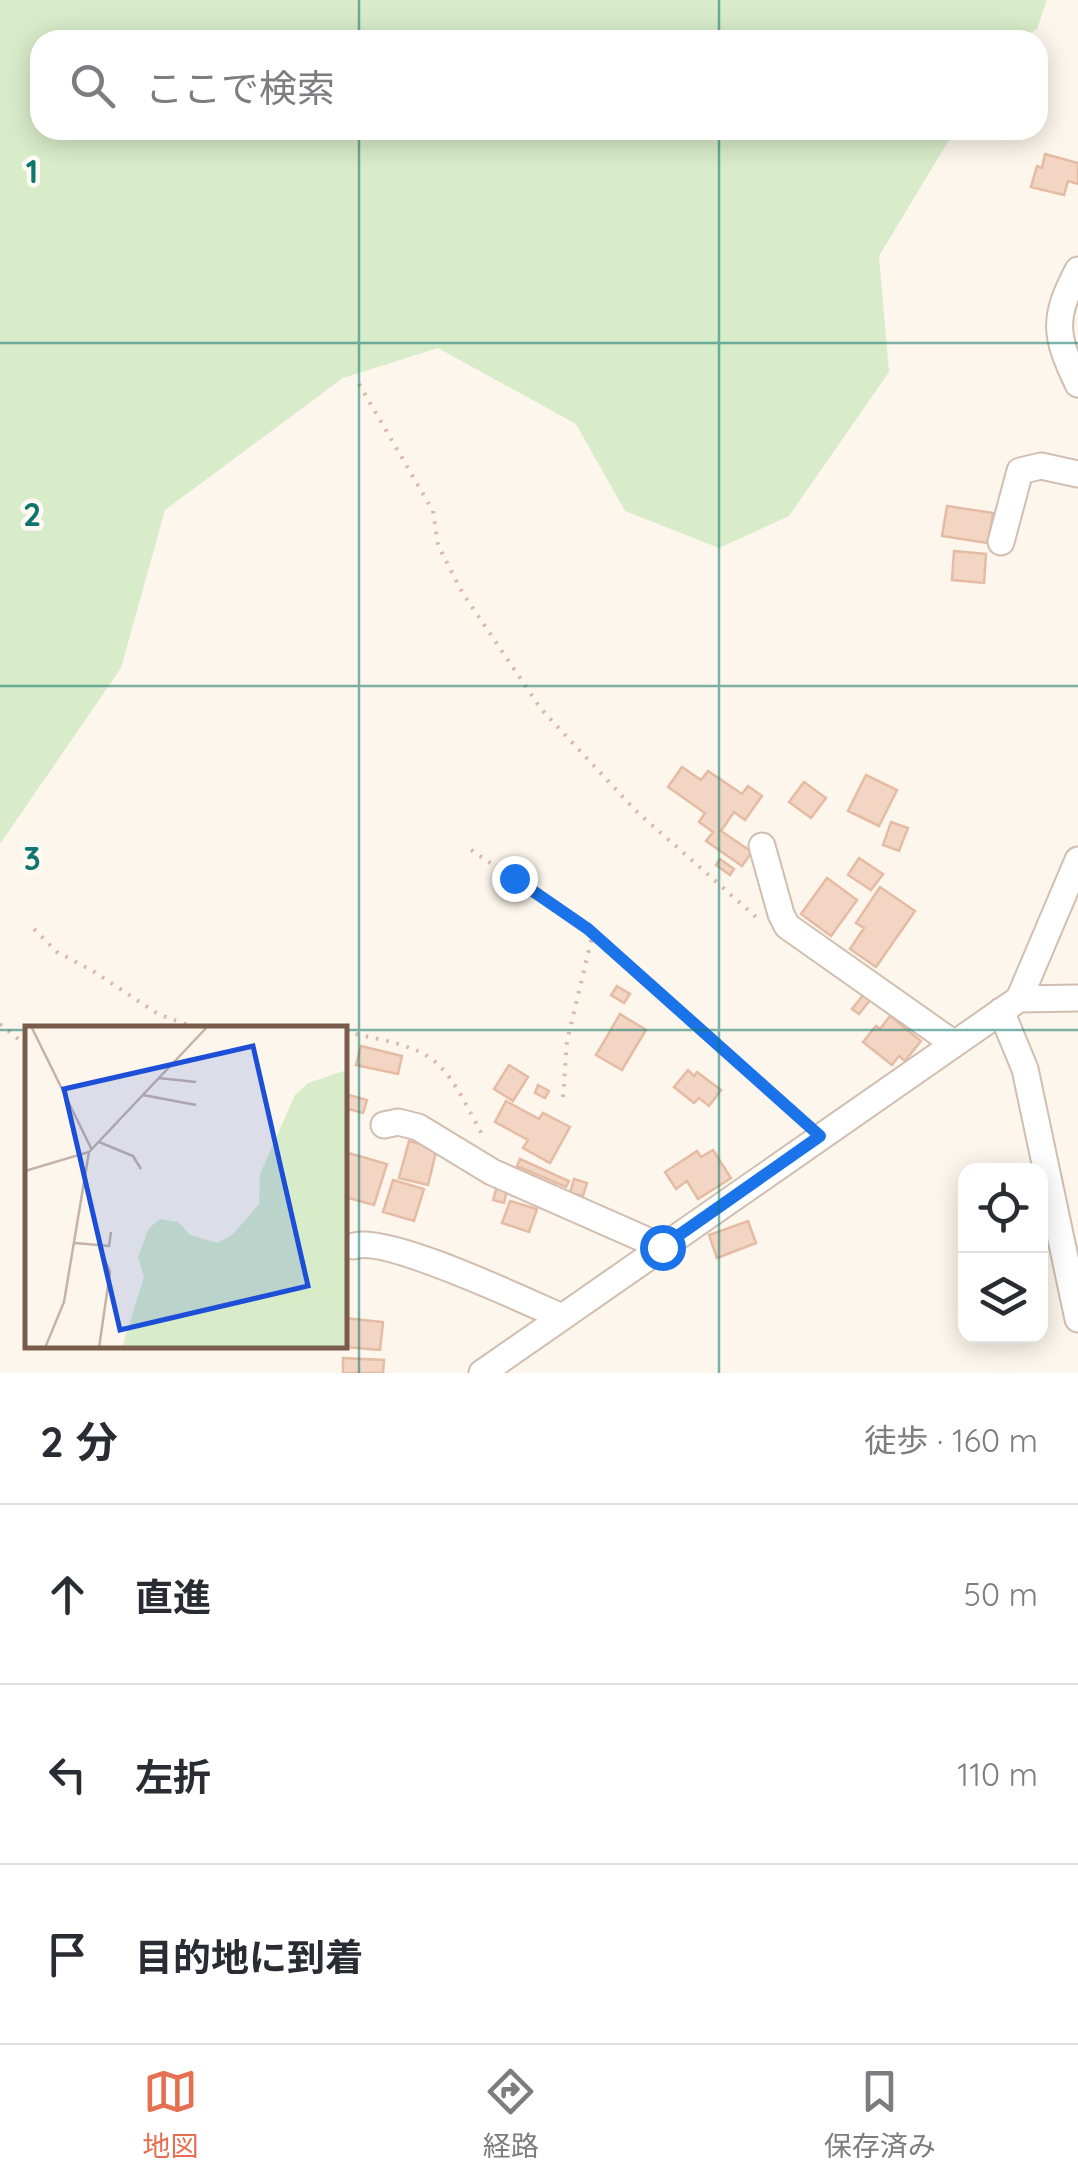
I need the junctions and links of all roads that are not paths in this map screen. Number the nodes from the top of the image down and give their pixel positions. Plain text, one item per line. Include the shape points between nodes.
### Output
1 (1078, 270) edge
2 (1078, 384) edge
3 (1078, 474) edge
4 (1001, 542) dead end
5 (762, 846) dead end
6 (1078, 860) edge
7 (1078, 998) edge
8 (1010, 1005) junction
9 (953, 1043) junction
10 (384, 1125) dead end
11 (354, 1246) dead end
12 (662, 1247) junction
13 (562, 1317) junction
14 (1078, 1319) edge
15 (482, 1373) edge

1 - 2 street via 1058,324 1059,344
3 - 4 street via 1041,466 1020,471
5 - 9 street via 792,930
6 - 8 street
7 - 8 street
8 - 9 street
8 - 14 street
9 - 12 street
10 - 12 street via 418,1128 492,1172
11 - 13 street via 391,1249
12 - 13 street
13 - 15 street

